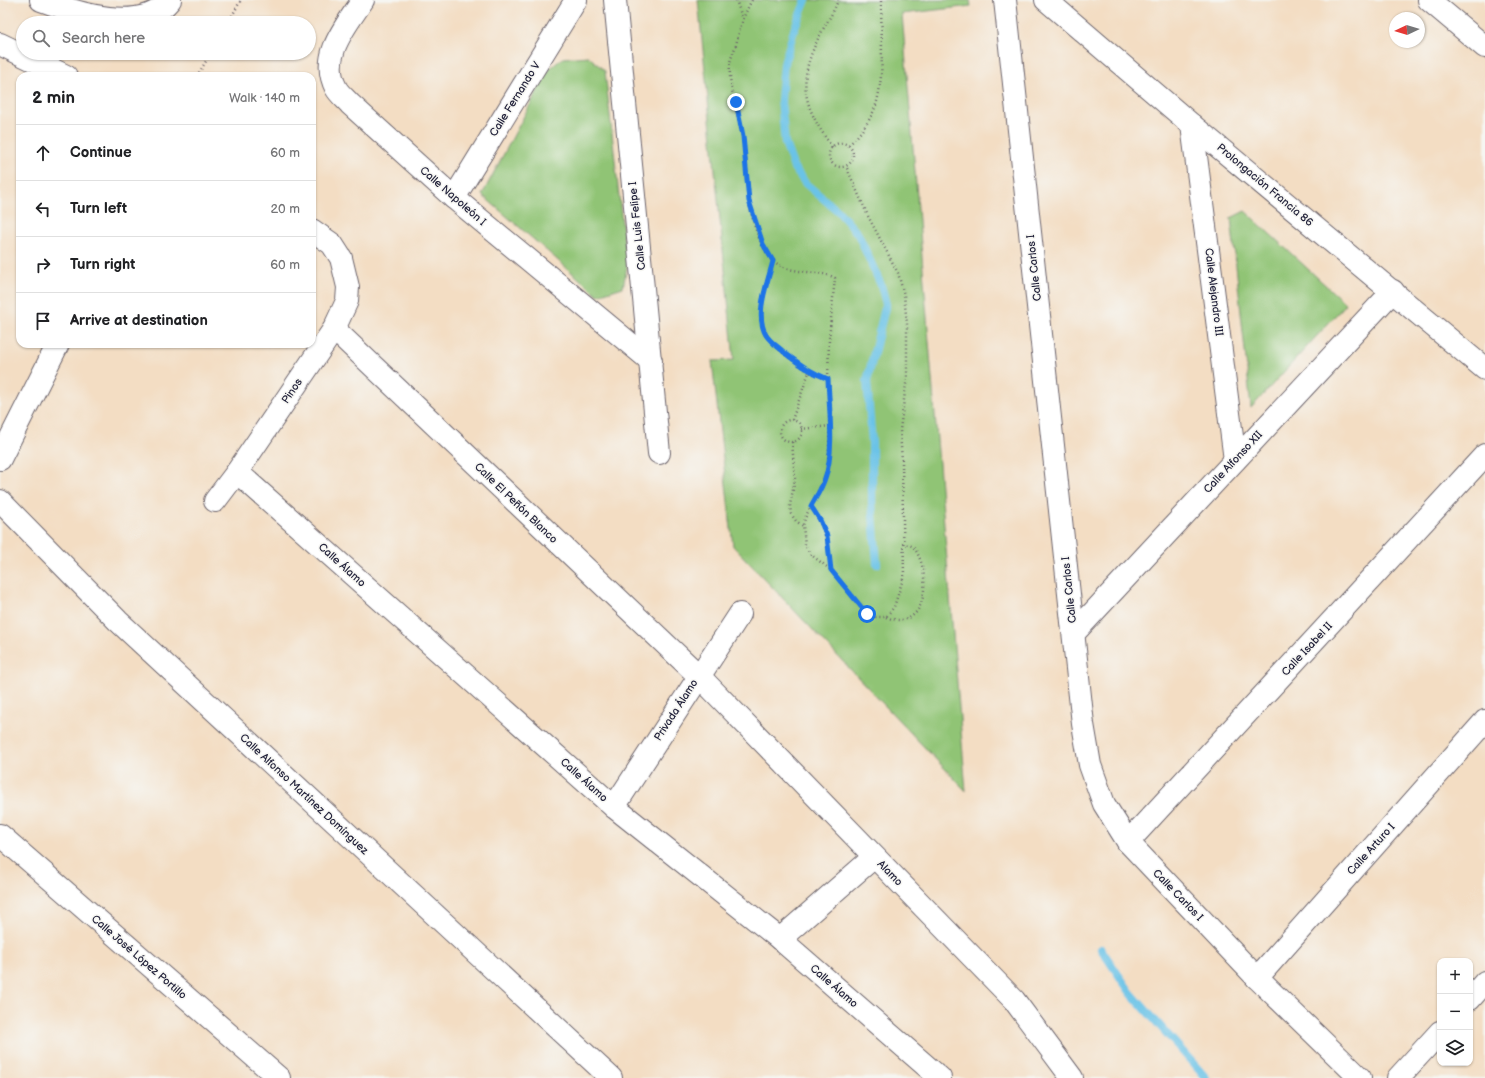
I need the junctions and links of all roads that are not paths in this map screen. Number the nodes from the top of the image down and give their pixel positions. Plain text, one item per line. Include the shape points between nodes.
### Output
1 (41, 0) edge
2 (170, 0) edge
3 (363, 0) edge
4 (576, 0) edge
5 (615, 0) edge
6 (1006, 0) edge
7 (1046, 0) edge
8 (1429, 0) edge
9 (95, 16) edge
10 (150, 16) edge
11 (1, 46) edge
12 (1485, 47) edge
13 (16, 53) edge
14 (31, 60) edge
15 (57, 72) edge
16 (1192, 125) junction
17 (454, 198) junction
18 (316, 233) edge
19 (1393, 291) junction
20 (334, 329) junction
21 (56, 348) edge
22 (651, 361) junction
23 (1485, 369) edge
24 (659, 453) dead end
25 (1485, 455) edge
26 (0, 459) edge
27 (1235, 460) junction
28 (237, 472) junction
29 (215, 501) dead end
30 (2, 502) edge
31 (740, 614) dead end
32 (1074, 633) junction
33 (699, 676) junction
34 (1485, 721) edge
35 (614, 807) junction
36 (0, 835) edge
37 (1128, 842) junction
38 (874, 857) junction
39 (780, 939) junction
40 (1256, 978) junction
41 (1485, 982) edge
42 (1473, 996) edge
43 (1437, 1035) edge
44 (279, 1078) edge
45 (611, 1078) edge
46 (940, 1078) edge
47 (1072, 1078) edge
48 (1360, 1078) edge
49 (1398, 1078) edge

1 - 9 street
2 - 10 street
3 - 17 street, Calle Napoleón I via 330,56 330,74 336,89
4 - 17 street, Calle Fernando V
5 - 22 street, Calle Luis Felipe I
6 - 32 street, Calle Carlos I
7 - 16 street, Prolongación Francia 86
8 - 12 street
11 - 13 street
14 - 15 street
16 - 19 street, Prolongación Francia 86
16 - 27 street, Calle Alejandro III
17 - 22 street, Calle Napoleón I
18 - 20 street, Pinos via 332,244 341,258 346,273 347,301
19 - 23 street, Prolongación Francia 86
19 - 27 street, Calle Alfonso XII
20 - 28 street, Pinos
20 - 33 street, Calle El Peñón Blanco
21 - 26 street
22 - 24 street, Calle Luis Felipe I
25 - 37 street, Calle Isabel II
27 - 32 street, Calle Alfonso XII
28 - 29 street, Pinos
28 - 35 street, Calle Álamo
30 - 45 street, Calle Alfonso Martínez Domínguez via 118,621
31 - 33 street, Privada Álamo
32 - 37 street, Calle Carlos I via 1083,724 1090,765 1104,804
33 - 35 street, Privada Álamo
33 - 38 street, Alamo
34 - 40 street, Calle Arturo I
35 - 39 street, Calle Álamo
36 - 44 street, Calle José López Portillo
37 - 40 street, Calle Carlos I
38 - 39 street
38 - 47 street, Alamo via 1014,1000
39 - 46 street, Calle Álamo
40 - 48 street, Calle Carlos I
41 - 42 street
43 - 49 street

